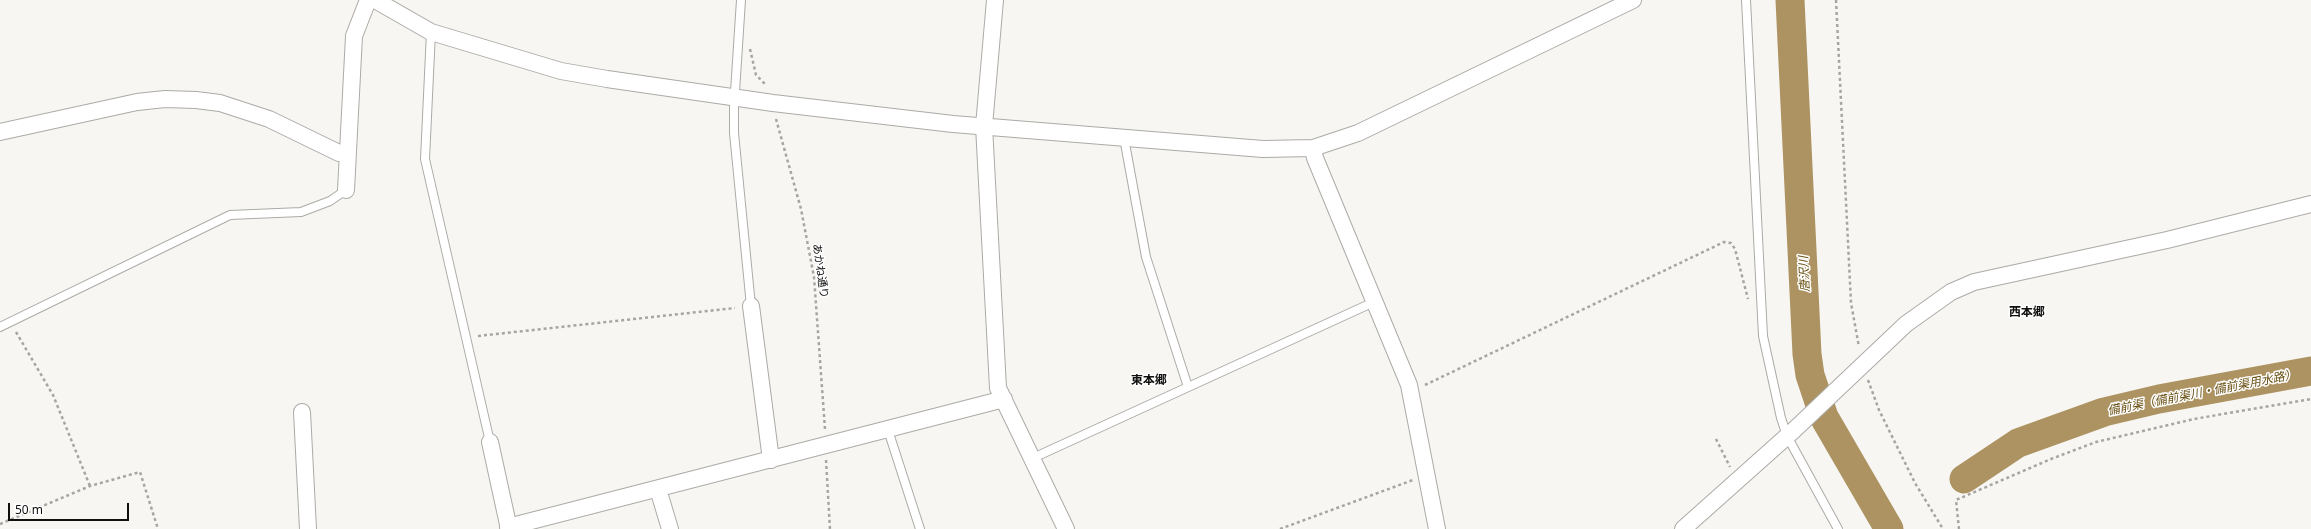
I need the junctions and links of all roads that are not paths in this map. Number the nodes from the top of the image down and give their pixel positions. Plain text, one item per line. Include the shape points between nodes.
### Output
1 (368, 0) edge
2 (375, 0) edge
3 (742, 0) edge
4 (995, 0) edge
5 (1633, 0) edge
6 (1746, 0) edge
7 (431, 32) junction
8 (735, 98) junction
9 (984, 126) junction
10 (0, 132) edge
11 (1124, 138) junction
12 (1312, 148) junction
13 (347, 154) junction
14 (346, 190) joint
15 (2311, 204) edge
16 (1374, 302) junction
17 (751, 306) joint
18 (0, 327) edge
19 (1188, 387) junction
20 (1004, 399) junction
21 (302, 412) dead end
22 (888, 430) junction
23 (1790, 433) junction
24 (490, 442) joint
25 (1033, 458) junction
26 (771, 460) junction
27 (658, 489) junction
28 (508, 528) edge
29 (308, 529) edge
30 (670, 529) edge
31 (920, 529) edge
32 (1066, 529) edge
33 (1437, 529) edge
34 (1683, 529) edge
35 (1838, 529) edge

1 - 13 street via 354,36
2 - 7 street
3 - 8 lane
4 - 9 street
5 - 12 street via 1358,133
6 - 23 lane via 1763,336 1781,418
7 - 8 street via 561,71
7 - 24 lane via 425,159
8 - 9 street
8 - 17 lane via 734,133
9 - 11 street
9 - 20 street via 998,388
10 - 13 street via 137,102 165,99 196,100 220,103 263,117
11 - 12 street via 1263,149
11 - 19 lane via 1146,257
12 - 16 street
13 - 14 street
14 - 18 lane via 330,201 301,212 230,215
15 - 23 street via 2167,240 1974,282 1931,304 1906,324
16 - 19 lane
16 - 33 street via 1410,392
17 - 26 street
19 - 25 lane
20 - 22 street
20 - 25 street
21 - 29 street
22 - 26 street
22 - 31 lane
23 - 34 street
23 - 35 lane
24 - 28 street
25 - 32 street
26 - 27 street
27 - 28 street
27 - 30 street

